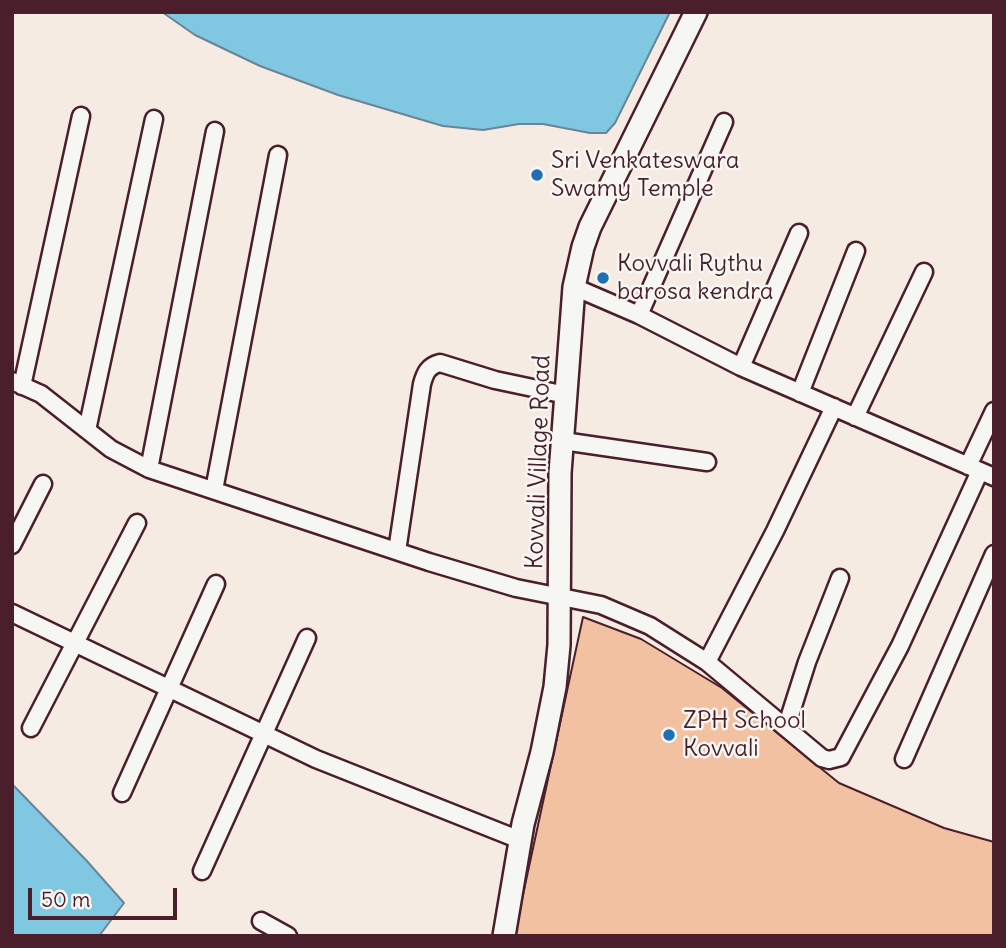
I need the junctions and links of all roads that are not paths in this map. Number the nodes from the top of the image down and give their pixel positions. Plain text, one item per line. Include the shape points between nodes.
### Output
1 (696, 12) edge
2 (81, 116) dead end
3 (154, 119) dead end
4 (724, 122) dead end
5 (215, 131) dead end
6 (278, 155) dead end
7 (799, 233) dead end
8 (856, 251) dead end
9 (924, 272) dead end
10 (574, 286) junction
11 (639, 315) junction
12 (741, 367) junction
13 (17, 384) edge
14 (800, 393) junction
15 (566, 395) junction
16 (834, 407) junction
17 (994, 411) edge
18 (855, 417) junction
19 (87, 430) junction
20 (563, 441) junction
21 (707, 462) dead end
22 (149, 469) junction
23 (981, 472) edge
24 (43, 484) dead end
25 (214, 490) junction
26 (136, 523) dead end
27 (12, 545) edge
28 (397, 551) junction
29 (994, 554) edge
30 (840, 578) dead end
31 (216, 584) dead end
32 (560, 595) junction
33 (12, 613) edge
34 (307, 638) dead end
35 (76, 643) junction
36 (707, 663) junction
37 (170, 688) junction
38 (31, 728) dead end
39 (786, 728) junction
40 (265, 734) junction
41 (904, 759) dead end
42 (121, 793) dead end
43 (520, 840) junction
44 (202, 871) dead end
45 (261, 921) dead end
46 (288, 936) edge
47 (504, 936) edge

1 - 10 street, Kovvali Village Road via 590,227
2 - 13 street
3 - 19 street
4 - 11 street
5 - 22 street
6 - 25 street
7 - 12 street
8 - 14 street
9 - 18 street
10 - 11 street
10 - 15 street, Kovvali Village Road
11 - 12 street
12 - 14 street
13 - 19 street via 41,394
14 - 16 street
15 - 20 street, Kovvali Village Road
15 - 28 street via 440,363 432,365 422,384
16 - 18 street
16 - 36 street
17 - 23 street
18 - 23 street
19 - 22 street
20 - 21 street
20 - 32 street, Kovvali Village Road
22 - 25 street
23 - 39 street via 900,646 841,757 822,758
24 - 27 street
25 - 28 street
26 - 35 street
28 - 32 street via 516,588
29 - 41 street
30 - 39 street
31 - 37 street
32 - 36 street via 601,604 650,626
32 - 43 street, Kovvali Village Road via 555,687
33 - 35 street
34 - 40 street
35 - 37 street
35 - 38 street
36 - 39 street
37 - 40 street
37 - 42 street
40 - 43 street
40 - 44 street
43 - 47 street, Kovvali Village Road
45 - 46 street

